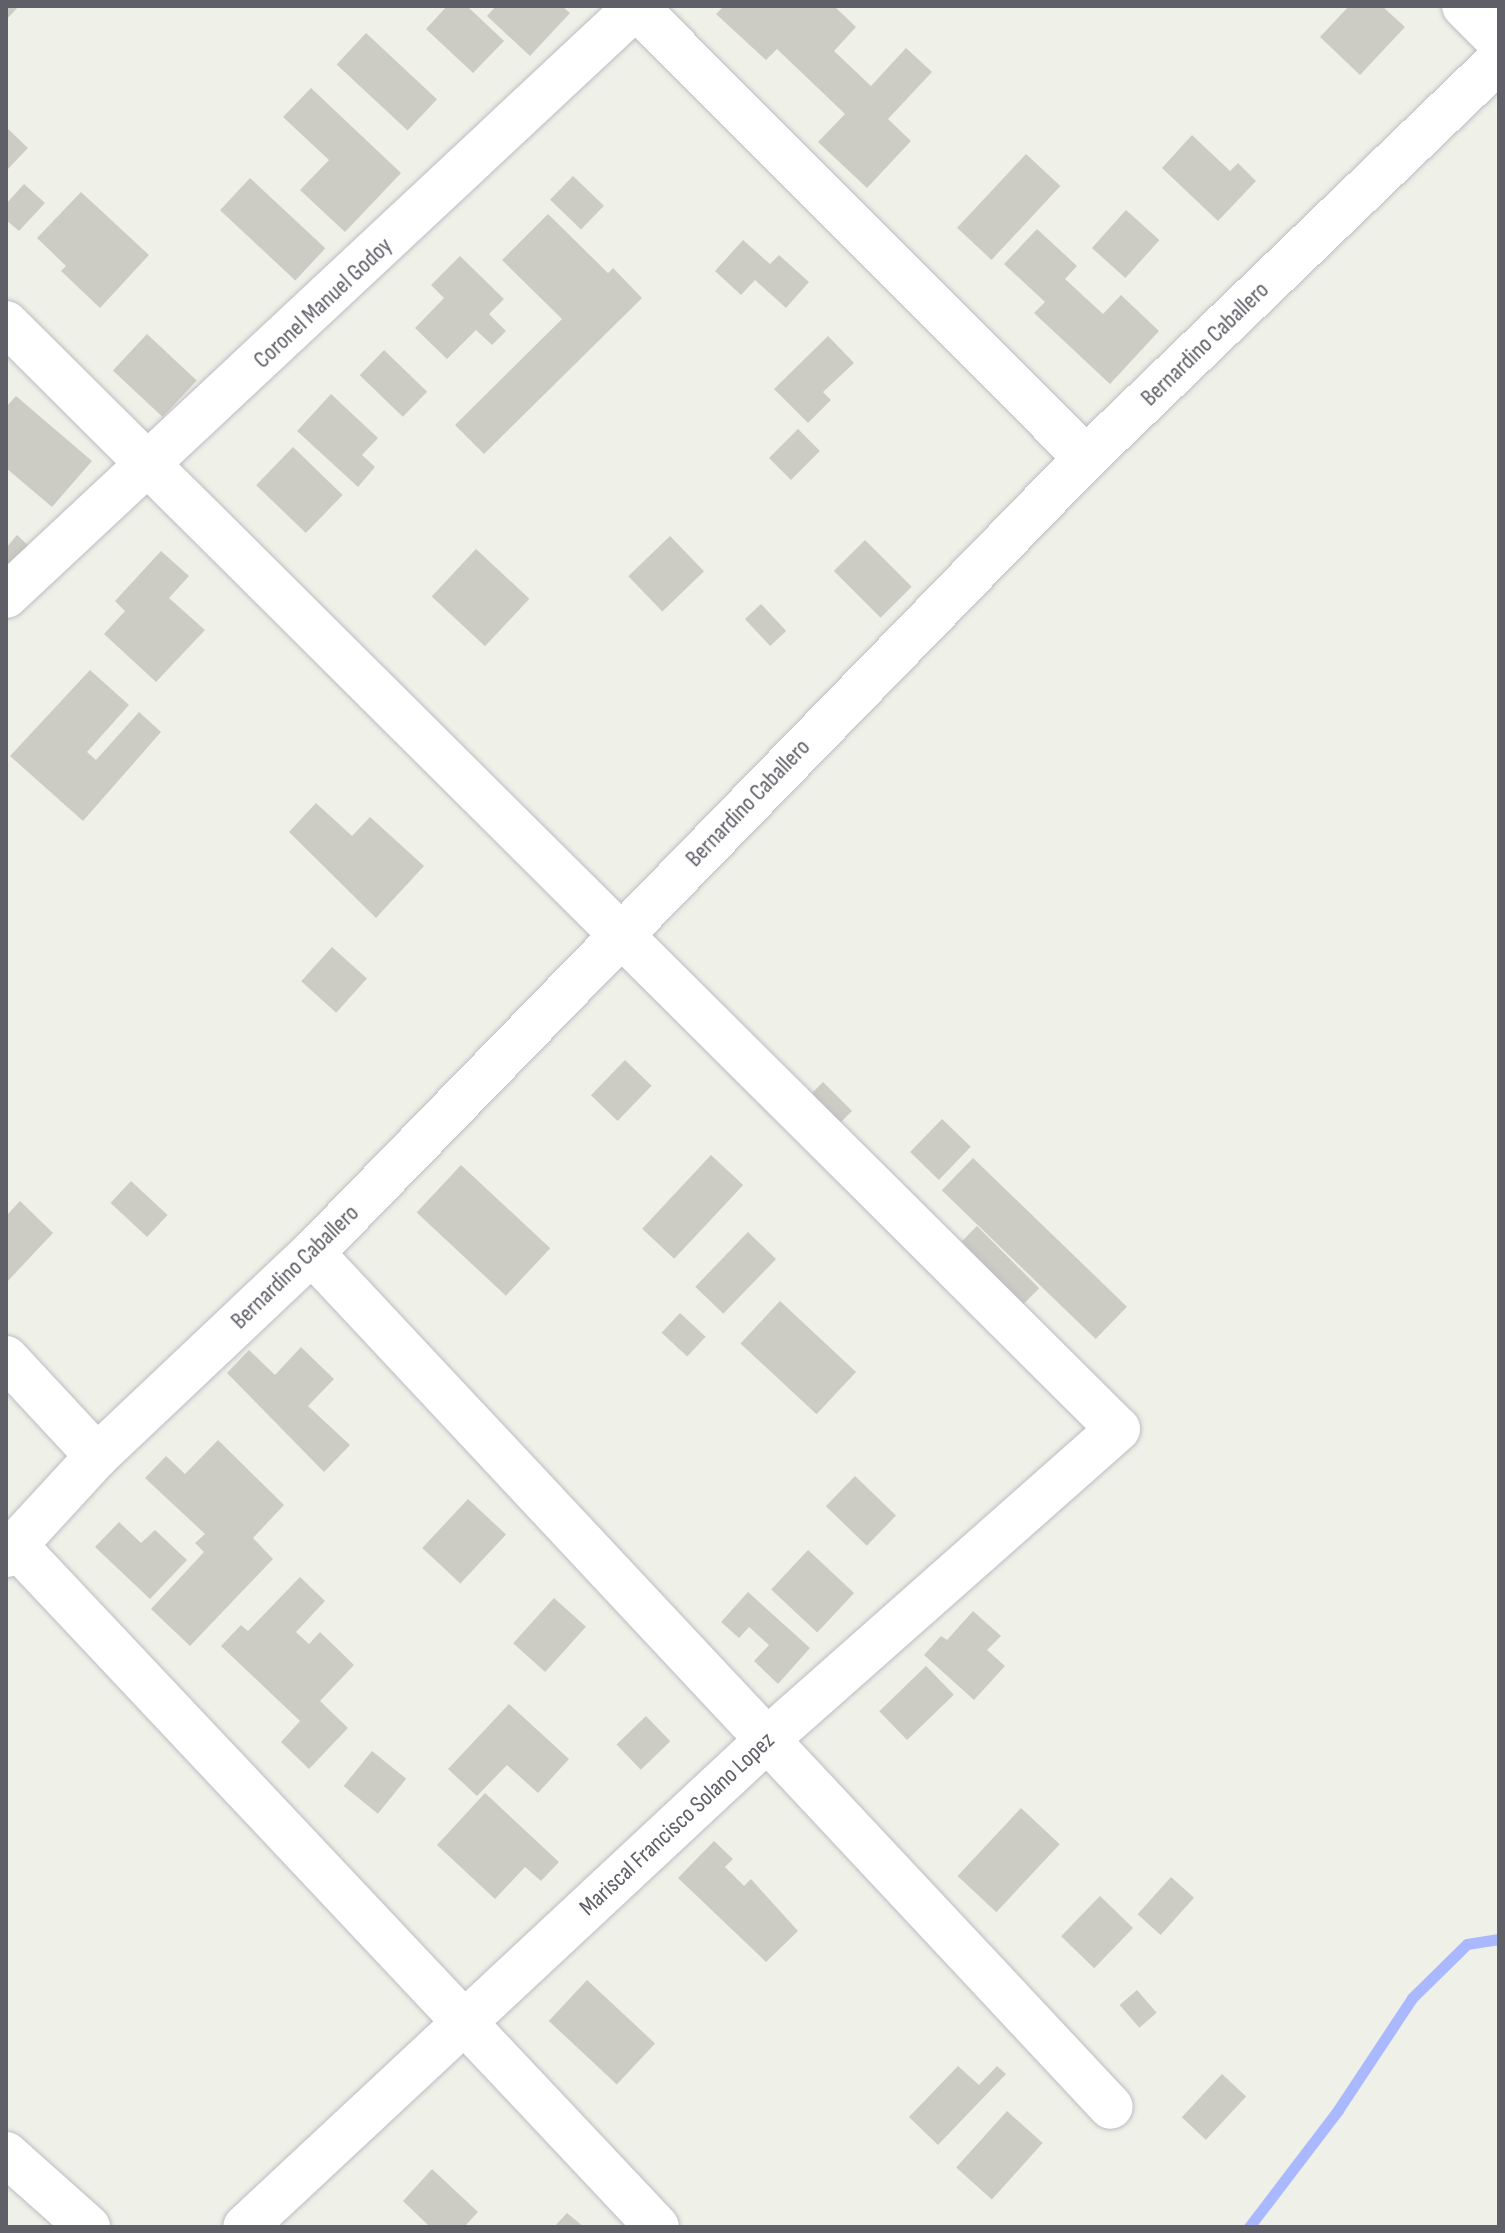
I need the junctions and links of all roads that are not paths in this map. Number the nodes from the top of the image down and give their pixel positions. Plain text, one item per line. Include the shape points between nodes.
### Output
1 (636, 6) edge
2 (1464, 6) edge
3 (1499, 41) edge
4 (1499, 60) edge
5 (6, 323) edge
6 (1086, 458) junction
7 (152, 465) junction
8 (6, 596) edge
9 (620, 934) junction
10 (312, 1253) junction
11 (6, 1358) edge
12 (97, 1456) junction
13 (11, 1550) edge
14 (768, 1739) junction
15 (465, 2021) junction
16 (1111, 2107) dead end
17 (6, 2154) edge
18 (88, 2227) edge
19 (245, 2227) edge
20 (657, 2227) edge

1 - 6 street
1 - 7 street, Coronel Manuel Godoy
2 - 3 street
4 - 6 street, Bernardino Caballero
5 - 7 street
6 - 9 street, Bernardino Caballero
7 - 8 street, Coronel Manuel Godoy
7 - 9 street
9 - 10 street, Bernardino Caballero
9 - 14 street, Mariscal Francisco Solano Lopez via 1118,1429
10 - 12 street, Bernardino Caballero
10 - 14 street
11 - 12 street
12 - 13 street, Bernardino Caballero
13 - 15 street
14 - 15 street, Mariscal Francisco Solano Lopez
14 - 16 street
15 - 19 street, Mariscal Francisco Solano Lopez
15 - 20 street
17 - 18 street

